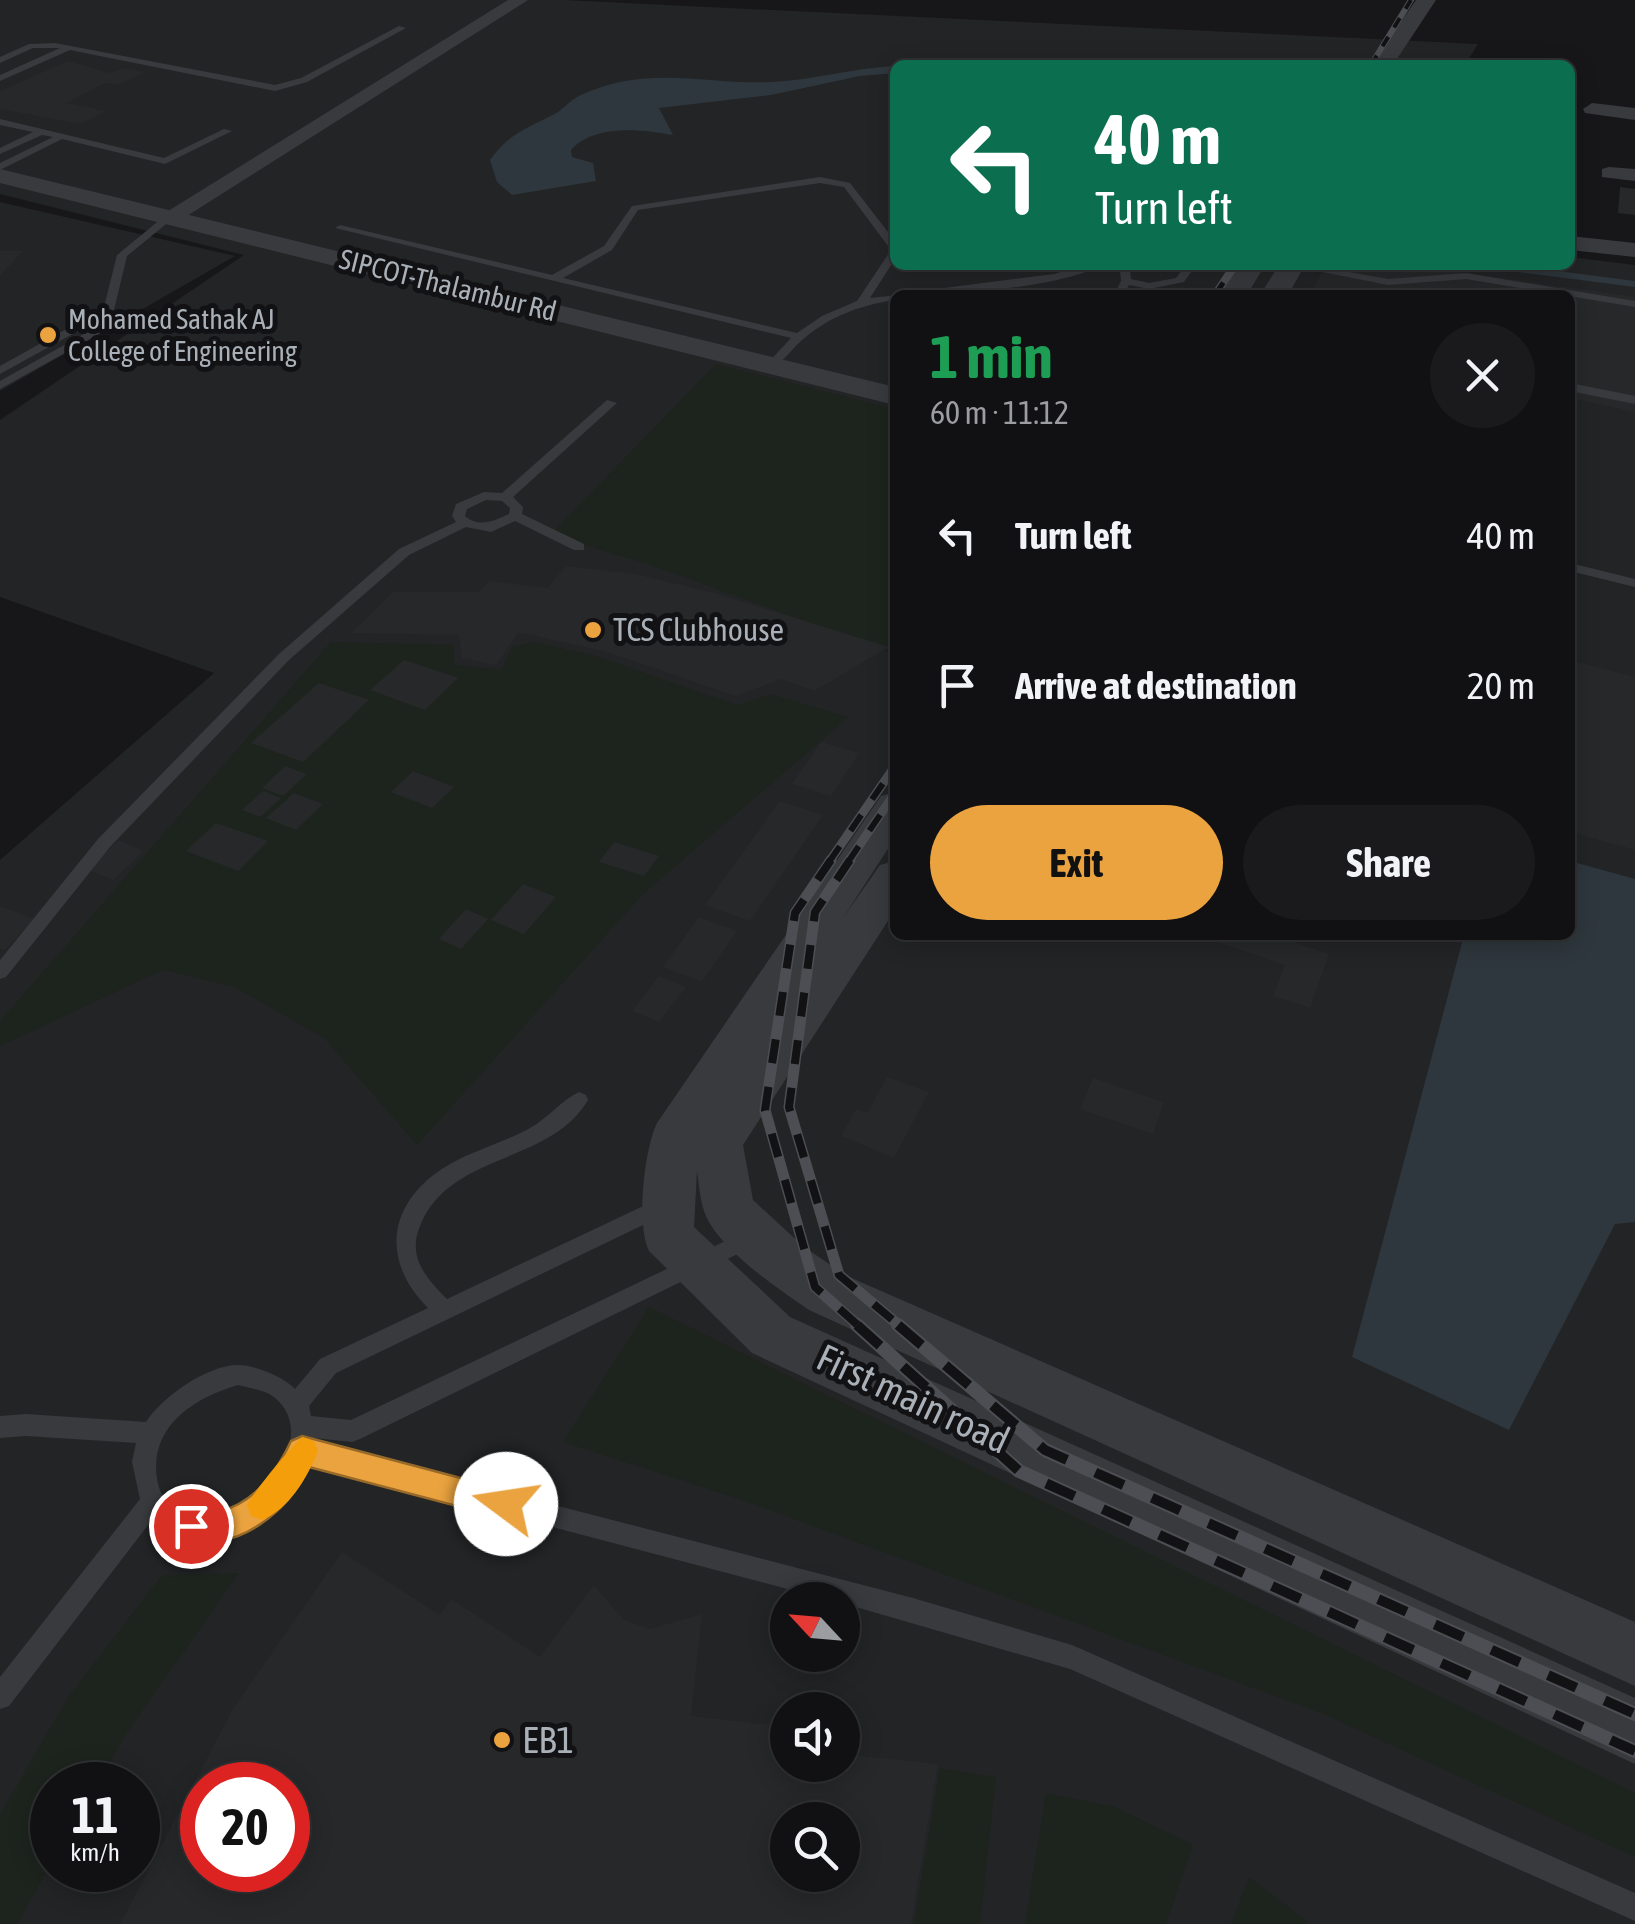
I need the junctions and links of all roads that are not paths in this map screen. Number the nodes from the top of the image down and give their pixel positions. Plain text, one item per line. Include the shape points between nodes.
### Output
1 (520, 0) edge
2 (1426, 0) edge
3 (402, 28) dead end
4 (68, 48) junction
5 (0, 60) edge
6 (1385, 60) edge
7 (0, 78) edge
8 (1592, 108) dead end
9 (1635, 114) edge
10 (0, 122) edge
11 (227, 131) dead end
12 (41, 132) junction
13 (62, 136) junction
14 (0, 152) edge
15 (0, 167) edge
16 (1609, 172) dead end
17 (1635, 175) edge
18 (0, 176) edge
19 (170, 216) junction
20 (340, 228) dead end
21 (890, 243) edge
22 (1575, 244) edge
23 (1635, 250) edge
24 (890, 257) edge
25 (1078, 270) edge
26 (1125, 270) edge
27 (1187, 270) edge
28 (1313, 270) edge
29 (553, 279) junction
30 (1126, 281) junction
31 (1388, 288) edge
32 (951, 290) edge
33 (1122, 290) edge
34 (1550, 290) edge
35 (1575, 294) edge
36 (890, 298) edge
37 (861, 304) junction
38 (1635, 304) edge
39 (107, 318) junction
40 (795, 336) junction
41 (772, 365) junction
42 (0, 371) edge
43 (0, 386) edge
44 (1575, 388) edge
45 (890, 395) edge
46 (1635, 400) edge
47 (611, 403) dead end
48 (505, 497) junction
49 (515, 516) junction
50 (464, 523) junction
51 (579, 547) dead end
52 (1575, 568) edge
53 (1635, 583) edge
54 (890, 814) edge
55 (890, 884) edge
56 (0, 972) edge
57 (579, 1100) dead end
58 (697, 1191) junction
59 (755, 1235) junction
60 (699, 1265) junction
61 (445, 1310) junction
62 (301, 1426) junction
63 (0, 1427) edge
64 (152, 1433) junction
65 (152, 1502) junction
66 (1635, 1654) edge
67 (0, 1697) edge
68 (1635, 1731) edge
69 (1635, 1907) edge

1 - 19 street
2 - 6 street
3 - 4 lane via 304,80 275,88
4 - 5 lane via 39,44
4 - 7 lane
8 - 9 street
10 - 12 lane
11 - 13 lane via 165,160
12 - 13 lane
12 - 14 lane
13 - 15 lane
16 - 17 street
18 - 19 street, SIPCOT-Thalambur Rd
19 - 39 lane via 122,255
19 - 41 street, SIPCOT-Thalambur Rd
20 - 29 lane
21 - 29 lane via 846,186 820,180 635,208 608,248
22 - 23 street
24 - 37 lane
25 - 32 lane
26 - 30 lane
27 - 30 lane via 1180,280 1163,284
28 - 31 lane
29 - 40 lane
30 - 33 lane
31 - 34 lane via 1466,276
35 - 38 lane
36 - 37 lane
37 - 40 lane
39 - 42 lane
39 - 43 lane via 96,332
40 - 41 lane
41 - 45 street, SIPCOT-Thalambur Rd
44 - 46 lane
47 - 48 lane
48 - 49 lane via 517,507
48 - 50 lane via 465,504 458,516
49 - 50 lane via 491,528
49 - 51 lane
50 - 56 lane via 404,552 284,658 104,843
52 - 53 lane
54 - 58 street, First main road via 675,1138
55 - 58 street via 718,1142
57 - 61 lane via 540,1134 462,1165 413,1209 403,1249 413,1281
58 - 59 street
58 - 60 street, First main road via 668,1234
58 - 61 lane
59 - 60 lane
59 - 66 street via 828,1293
60 - 62 lane via 352,1431
60 - 68 street, First main road via 772,1335
61 - 62 lane via 328,1366
62 - 64 lane via 283,1387 238,1375 188,1393
62 - 65 lane via 290,1476 246,1516 191,1526 168,1518
62 - 69 lane via 1072,1656
63 - 64 lane
64 - 65 lane via 143,1458
65 - 67 lane

